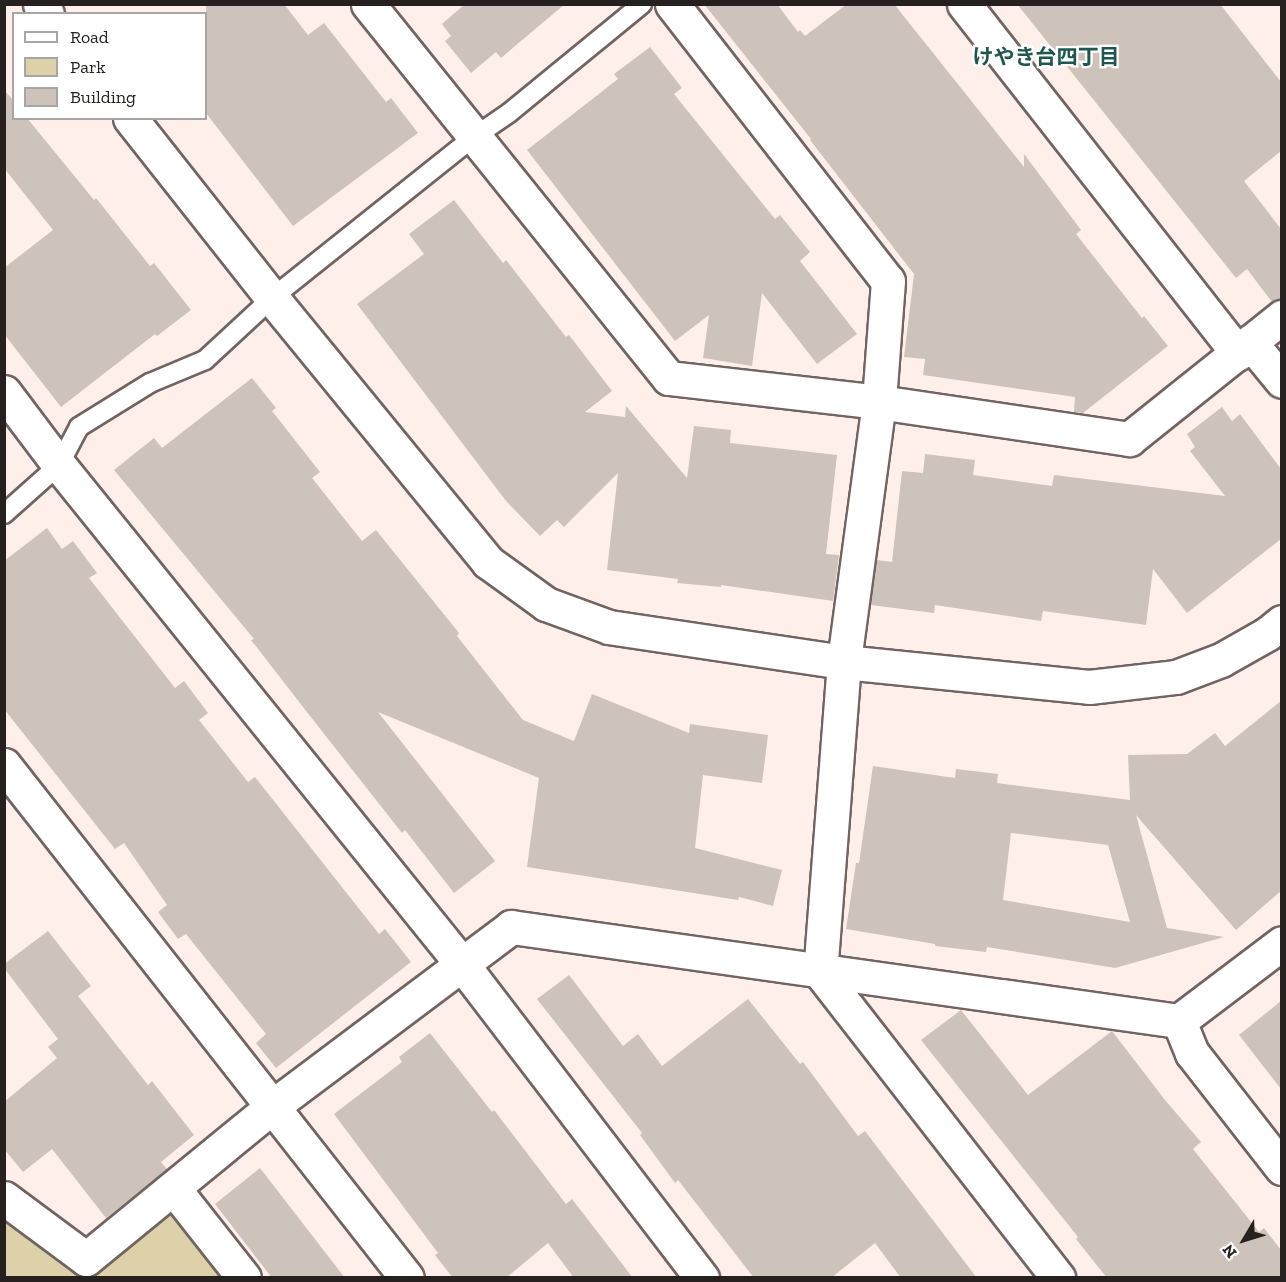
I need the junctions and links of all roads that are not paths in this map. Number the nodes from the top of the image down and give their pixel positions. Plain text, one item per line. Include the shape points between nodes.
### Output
1 (368, 4) edge
2 (642, 4) edge
3 (672, 4) edge
4 (964, 4) edge
5 (132, 120) edge
6 (474, 137) junction
7 (272, 298) junction
8 (1281, 317) edge
9 (1244, 348) junction
10 (1281, 381) edge
11 (4, 392) edge
12 (879, 402) junction
13 (59, 465) junction
14 (4, 514) edge
15 (1281, 622) edge
16 (844, 662) junction
17 (10, 784) edge
18 (1281, 943) edge
19 (461, 963) junction
20 (820, 972) junction
21 (1179, 1021) junction
22 (273, 1106) junction
23 (1281, 1168) edge
24 (174, 1189) junction
25 (4, 1198) edge
26 (244, 1278) edge
27 (407, 1278) edge
28 (702, 1278) edge
29 (1058, 1278) edge

1 - 6 street
2 - 6 lane
3 - 12 street via 888,281
4 - 9 street
5 - 7 street
6 - 7 lane
6 - 12 street via 669,378
7 - 13 lane via 205,360 150,383 79,427
7 - 16 street via 488,562 546,604 609,627
8 - 9 street
9 - 10 street
9 - 12 street via 1129,439
11 - 13 street
12 - 16 street
13 - 14 lane
13 - 19 street
15 - 16 street via 1221,660 1176,677 1089,687
16 - 20 street
17 - 22 street
18 - 21 street
19 - 20 street via 511,927
19 - 22 street
19 - 28 street
20 - 21 street
20 - 29 street
21 - 23 street via 1192,1053
22 - 24 street
22 - 27 street
24 - 25 street via 86,1259
24 - 26 street

